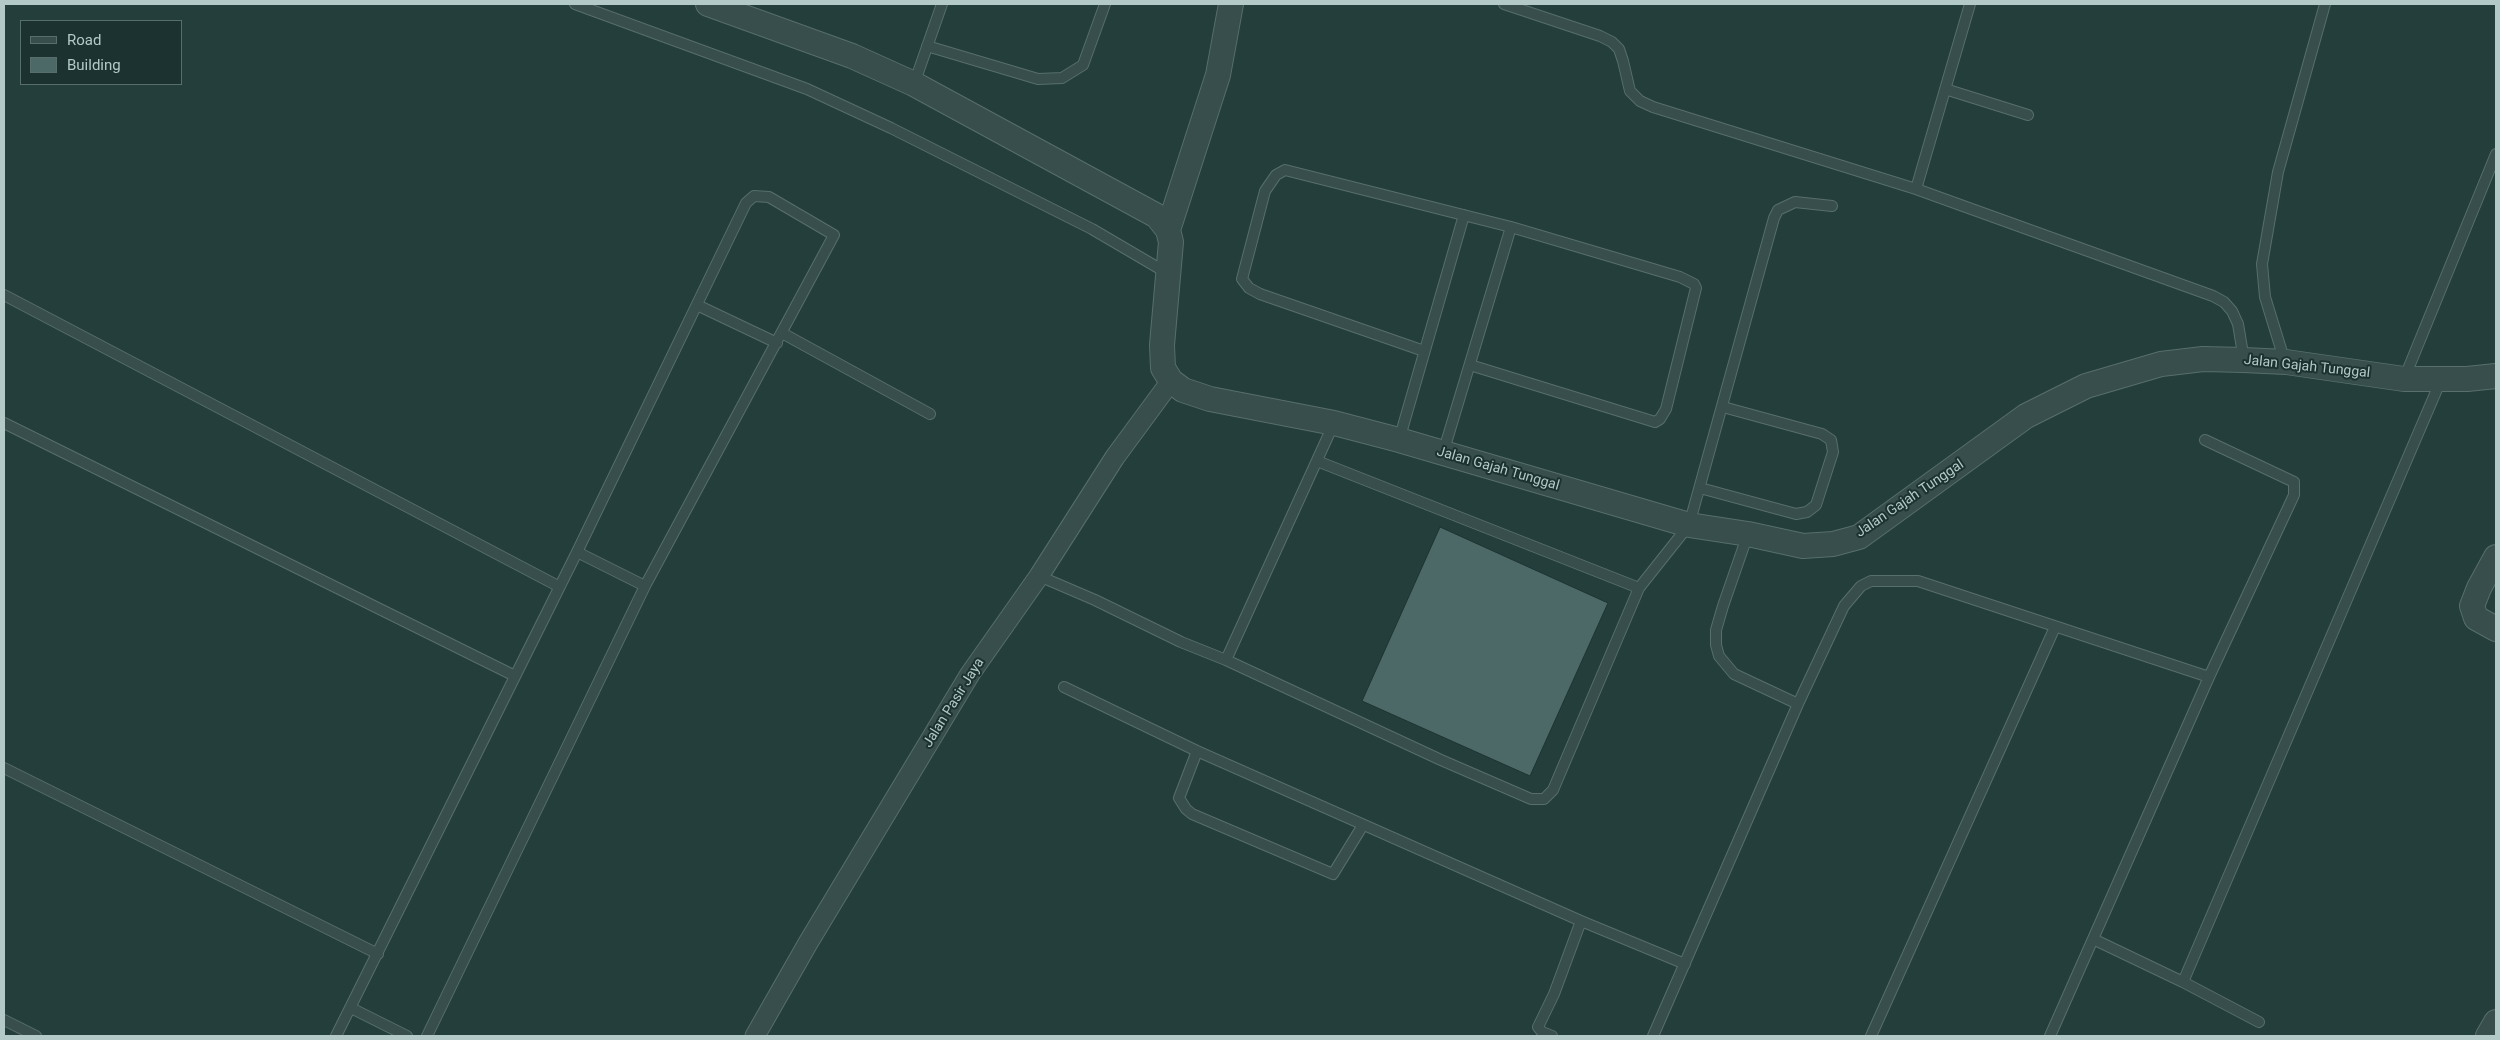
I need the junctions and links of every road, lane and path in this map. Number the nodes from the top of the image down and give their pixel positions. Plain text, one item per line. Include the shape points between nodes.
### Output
1 (575, 4) edge
2 (708, 4) edge
3 (942, 4) edge
4 (1105, 4) edge
5 (1231, 4) edge
6 (1504, 4) edge
7 (1970, 4) edge
8 (2325, 4) edge
9 (927, 46) junction
10 (914, 84) junction
11 (1945, 89) junction
12 (2028, 115) dead end
13 (2496, 154) edge
14 (1916, 189) junction
15 (1832, 206) dead end
16 (1464, 215) junction
17 (1511, 227) junction
18 (1168, 230) junction
19 (1167, 273) junction
20 (4, 295) edge
21 (697, 305) junction
22 (782, 333) junction
23 (777, 343) junction
24 (1424, 351) junction
25 (2244, 360) junction
26 (2286, 362) junction
27 (1470, 364) junction
28 (2496, 376) edge
29 (2404, 379) junction
30 (2441, 380) junction
31 (1171, 381) junction
32 (1723, 407) junction
33 (930, 414) dead end
34 (1334, 423) junction
35 (4, 424) edge
36 (1399, 440) junction
37 (2205, 440) dead end
38 (1443, 453) junction
39 (1317, 461) junction
40 (1700, 488) junction
41 (1689, 525) junction
42 (1748, 534) junction
43 (577, 552) junction
44 (2496, 557) edge
45 (1039, 576) junction
46 (558, 586) junction
47 (645, 586) junction
48 (1639, 588) junction
49 (2055, 627) junction
50 (2496, 629) edge
51 (1226, 660) junction
52 (515, 676) junction
53 (2209, 677) junction
54 (1064, 687) dead end
55 (1798, 704) junction
56 (1197, 751) junction
57 (4, 768) edge
58 (1363, 825) junction
59 (1581, 921) junction
60 (2093, 939) junction
61 (378, 954) junction
62 (1686, 964) junction
63 (2183, 982) junction
64 (351, 1008) junction
65 (4, 1020) edge
66 (2259, 1022) dead end
67 (2496, 1022) edge
68 (36, 1036) edge
69 (336, 1036) edge
70 (407, 1036) edge
71 (427, 1036) edge
72 (754, 1036) edge
73 (1552, 1036) edge
74 (1653, 1036) edge
75 (1871, 1036) edge
76 (2050, 1036) edge
77 (2488, 1036) edge

1 - 19 lane via 807,89 1092,230
2 - 10 street via 852,56
3 - 9 lane
4 - 9 lane via 1083,65 1062,78 1038,79
5 - 18 street via 1218,75
6 - 14 lane via 1612,42 1623,61 1630,91 1653,107
7 - 11 lane
8 - 26 lane via 2278,172 2262,264 2265,297
9 - 10 lane
10 - 18 street via 1148,210
11 - 12 lane
11 - 14 lane
13 - 29 lane
14 - 25 lane via 2224,302 2238,324
15 - 32 lane via 1795,202 1778,210
16 - 17 lane
16 - 24 lane
16 - 24 lane via 1285,170 1276,175 1265,191 1242,279 1249,288
17 - 27 lane
17 - 27 lane via 1680,277 1694,284 1696,294 1666,409 1655,422
18 - 19 street via 1171,242
19 - 31 street via 1162,345 1163,368
20 - 46 lane
21 - 22 lane via 746,203 754,196 762,195 834,235
21 - 23 lane
21 - 43 lane
22 - 23 lane
22 - 33 lane
23 - 47 lane
24 - 36 lane
25 - 26 street, Jalan Gajah Tunggal
25 - 42 street, Jalan Gajah Tunggal via 2203,359 2161,364 2086,386 2026,416 1859,537 1833,544 1803,546
26 - 29 street, Jalan Gajah Tunggal
27 - 38 lane
28 - 30 street, Jalan Gajah Tunggal
29 - 30 street, Jalan Gajah Tunggal
30 - 63 lane
31 - 34 street, Jalan Gajah Tunggal via 1184,390 1210,399
31 - 45 street, Jalan Pasir Jaya via 1114,457
32 - 40 lane
32 - 40 lane via 1822,434 1830,440 1833,452 1816,505 1807,512 1796,514
34 - 36 street, Jalan Gajah Tunggal
34 - 39 lane
35 - 52 lane
36 - 38 street, Jalan Gajah Tunggal
37 - 53 lane via 2294,482 2294,495
38 - 41 street, Jalan Gajah Tunggal
39 - 48 lane
39 - 51 lane
40 - 41 lane
41 - 42 street, Jalan Gajah Tunggal
41 - 48 lane
42 - 55 lane via 1718,622 1716,645 1719,656 1734,674
43 - 46 lane
43 - 47 lane
44 - 50 street via 2472,606 2476,618
45 - 51 lane
45 - 72 street, Jalan Pasir Jaya via 970,674
46 - 52 lane
47 - 71 lane
48 - 51 lane via 1553,790 1544,800 1531,800
49 - 53 lane
49 - 55 lane via 1918,581 1871,581 1861,586 1846,602
49 - 75 lane
52 - 61 lane
53 - 60 lane
54 - 56 lane
55 - 62 lane
56 - 58 lane
56 - 58 lane via 1179,798 1192,814 1333,874
57 - 61 lane
58 - 59 lane
59 - 62 lane
59 - 73 lane via 1538,1027
60 - 63 lane
60 - 76 lane
61 - 64 lane
62 - 74 lane
63 - 66 lane
64 - 69 lane
64 - 70 lane
65 - 68 lane
67 - 77 street

